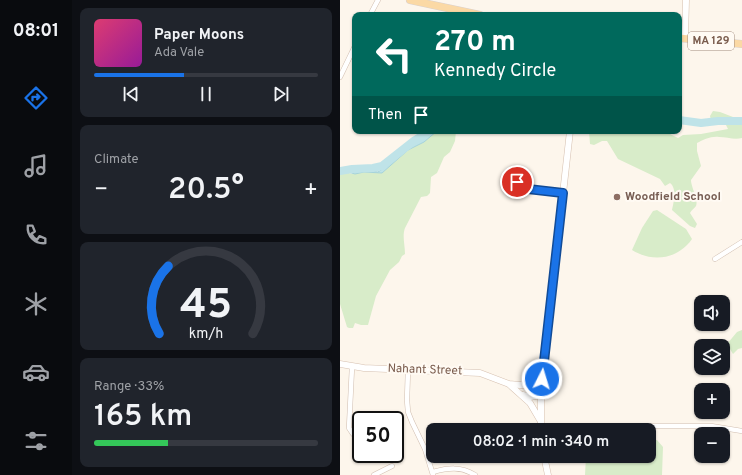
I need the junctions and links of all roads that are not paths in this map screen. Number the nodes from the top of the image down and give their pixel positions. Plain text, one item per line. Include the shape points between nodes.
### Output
1 (378, 0) edge
2 (410, 0) edge
3 (686, 0) edge
4 (372, 12) edge
5 (466, 12) edge
6 (682, 38) edge
7 (742, 44) edge
8 (352, 52) edge
9 (340, 77) edge
10 (570, 134) edge
11 (517, 182) dead end
12 (563, 193) junction
13 (742, 242) edge
14 (714, 260) dead end
15 (340, 364) edge
16 (352, 367) junction
17 (408, 370) junction
18 (509, 384) junction
19 (542, 387) junction
20 (523, 395) junction
21 (541, 395) junction
22 (540, 423) edge
23 (541, 423) edge
24 (656, 426) edge
25 (742, 431) edge
26 (352, 432) edge
27 (545, 463) edge
28 (392, 466) dead end
29 (433, 474) edge
30 (374, 475) edge
31 (475, 475) edge
32 (548, 475) edge

1 - 4 street
2 - 5 main road
3 - 6 main road
6 - 7 main road, MA 129
8 - 9 street
10 - 12 main road
11 - 12 street via 528,189
12 - 19 main road
13 - 14 street
15 - 16 main road, Nahant Street
16 - 17 main road, Nahant Street
16 - 26 street via 349,428
17 - 18 main road, Nahant Street via 480,373
17 - 29 street via 408,412
18 - 19 main road, Nahant Street
18 - 20 main road, Nahant Street
19 - 21 main road
20 - 21 main road
20 - 22 main road, Nahant Street via 535,409
21 - 23 main road
24 - 25 street via 711,426
27 - 32 main road
28 - 30 street
29 - 31 street via 455,468

